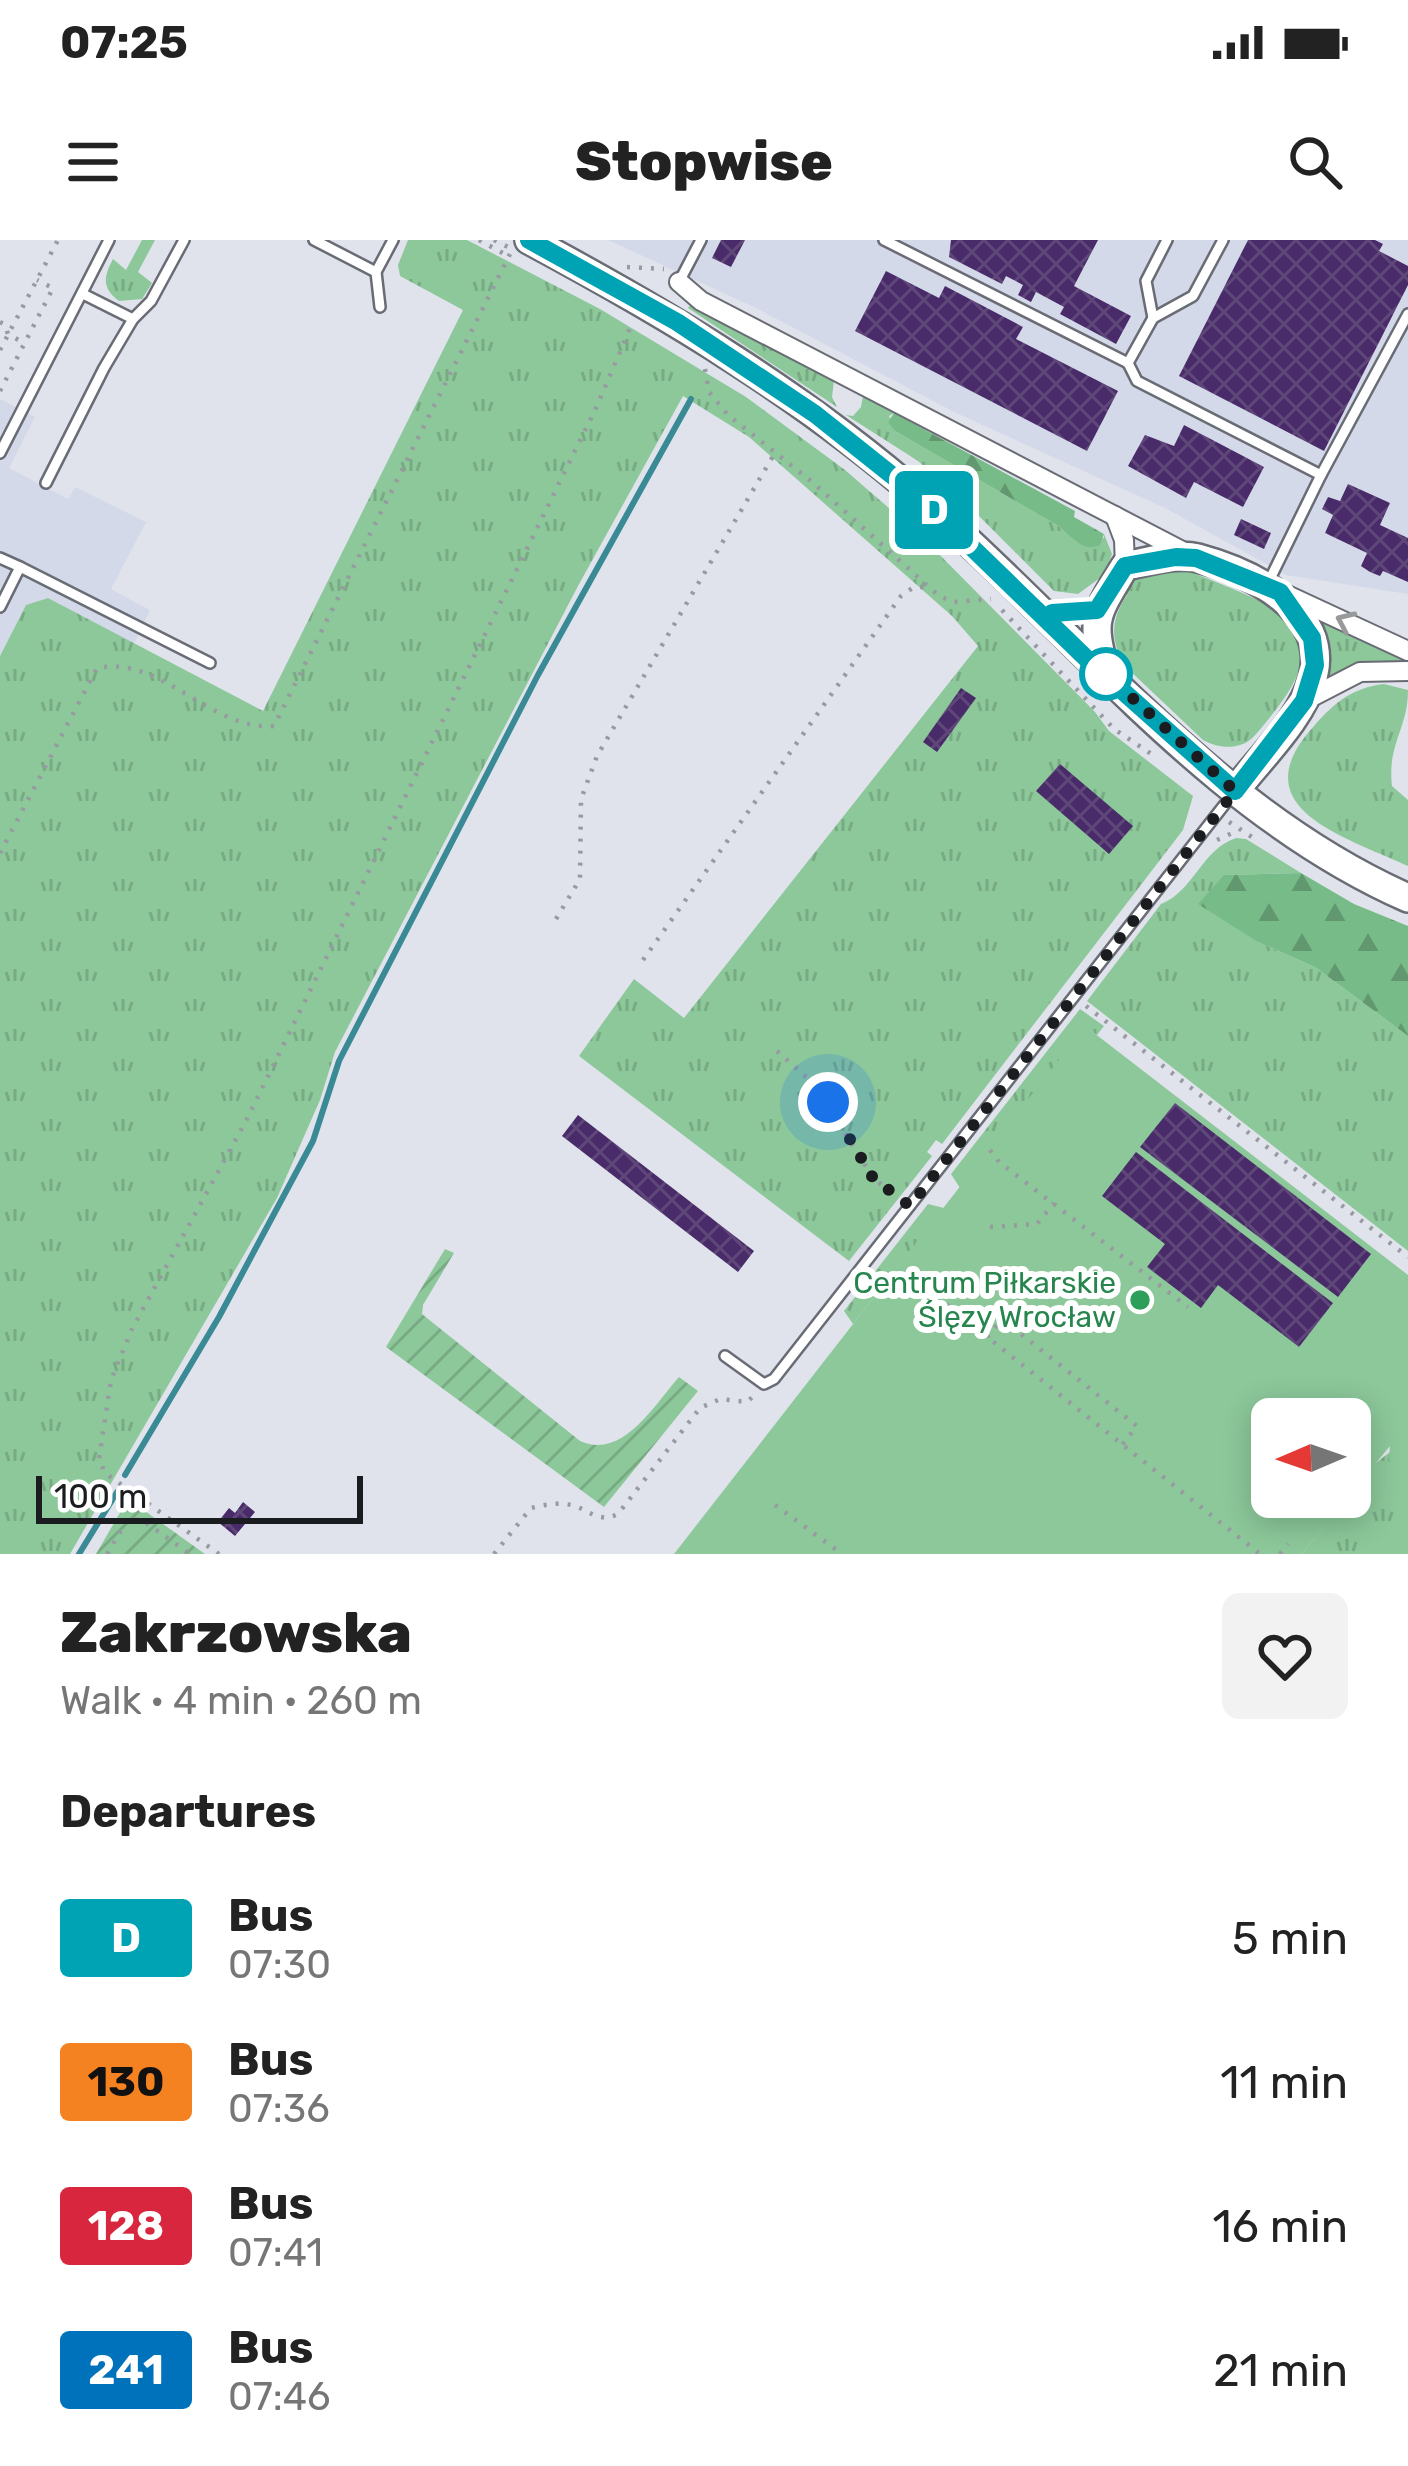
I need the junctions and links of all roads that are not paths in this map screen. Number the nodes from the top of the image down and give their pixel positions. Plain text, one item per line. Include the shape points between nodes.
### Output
1 (109, 240) edge
2 (184, 240) edge
3 (314, 240) edge
4 (393, 240) edge
5 (701, 240) edge
6 (884, 240) edge
7 (1167, 240) edge
8 (1223, 240) edge
9 (516, 251) edge
10 (376, 272) junction
11 (679, 282) joint
12 (83, 295) junction
13 (380, 307) dead end
14 (1408, 314) edge
15 (1153, 318) junction
16 (133, 319) junction
17 (1128, 363) junction
18 (0, 453) edge
19 (1321, 475) junction
20 (46, 483) dead end
21 (1115, 516) junction
22 (0, 558) edge
23 (1196, 558) junction
24 (20, 566) junction
25 (1125, 566) junction
26 (1273, 589) junction
27 (0, 607) edge
28 (1037, 608) junction
29 (1097, 610) junction
30 (1408, 651) edge
31 (211, 663) dead end
32 (1408, 671) edge
33 (1108, 675) junction
34 (1304, 701) junction
35 (1190, 751) junction
36 (1261, 757) junction
37 (1235, 791) junction
38 (1408, 898) edge
39 (725, 1356) dead end

1 - 12 lane
2 - 16 lane
3 - 10 lane
4 - 10 lane
5 - 11 lane
6 - 17 lane
7 - 15 lane via 1146,281
8 - 15 lane via 1193,296
9 - 28 street via 815,414 923,500
10 - 13 lane
11 - 21 street via 701,301
12 - 16 lane
12 - 18 lane
14 - 19 lane
15 - 17 lane
16 - 20 lane
17 - 19 lane via 1137,382
19 - 26 lane
21 - 23 street
21 - 25 street
22 - 24 lane
23 - 25 street
23 - 26 street
24 - 27 lane
24 - 31 lane
25 - 29 street
30 -> 26 street
26 - 34 street via 1303,622 1315,651
28 - 29 street
28 - 33 street
29 - 33 street
32 - 34 street via 1360,672
33 - 35 street
34 - 36 street
35 - 36 street
35 - 37 street
36 - 37 street
37 - 38 street via 1318,851
37 - 39 lane via 774,1378 764,1384

